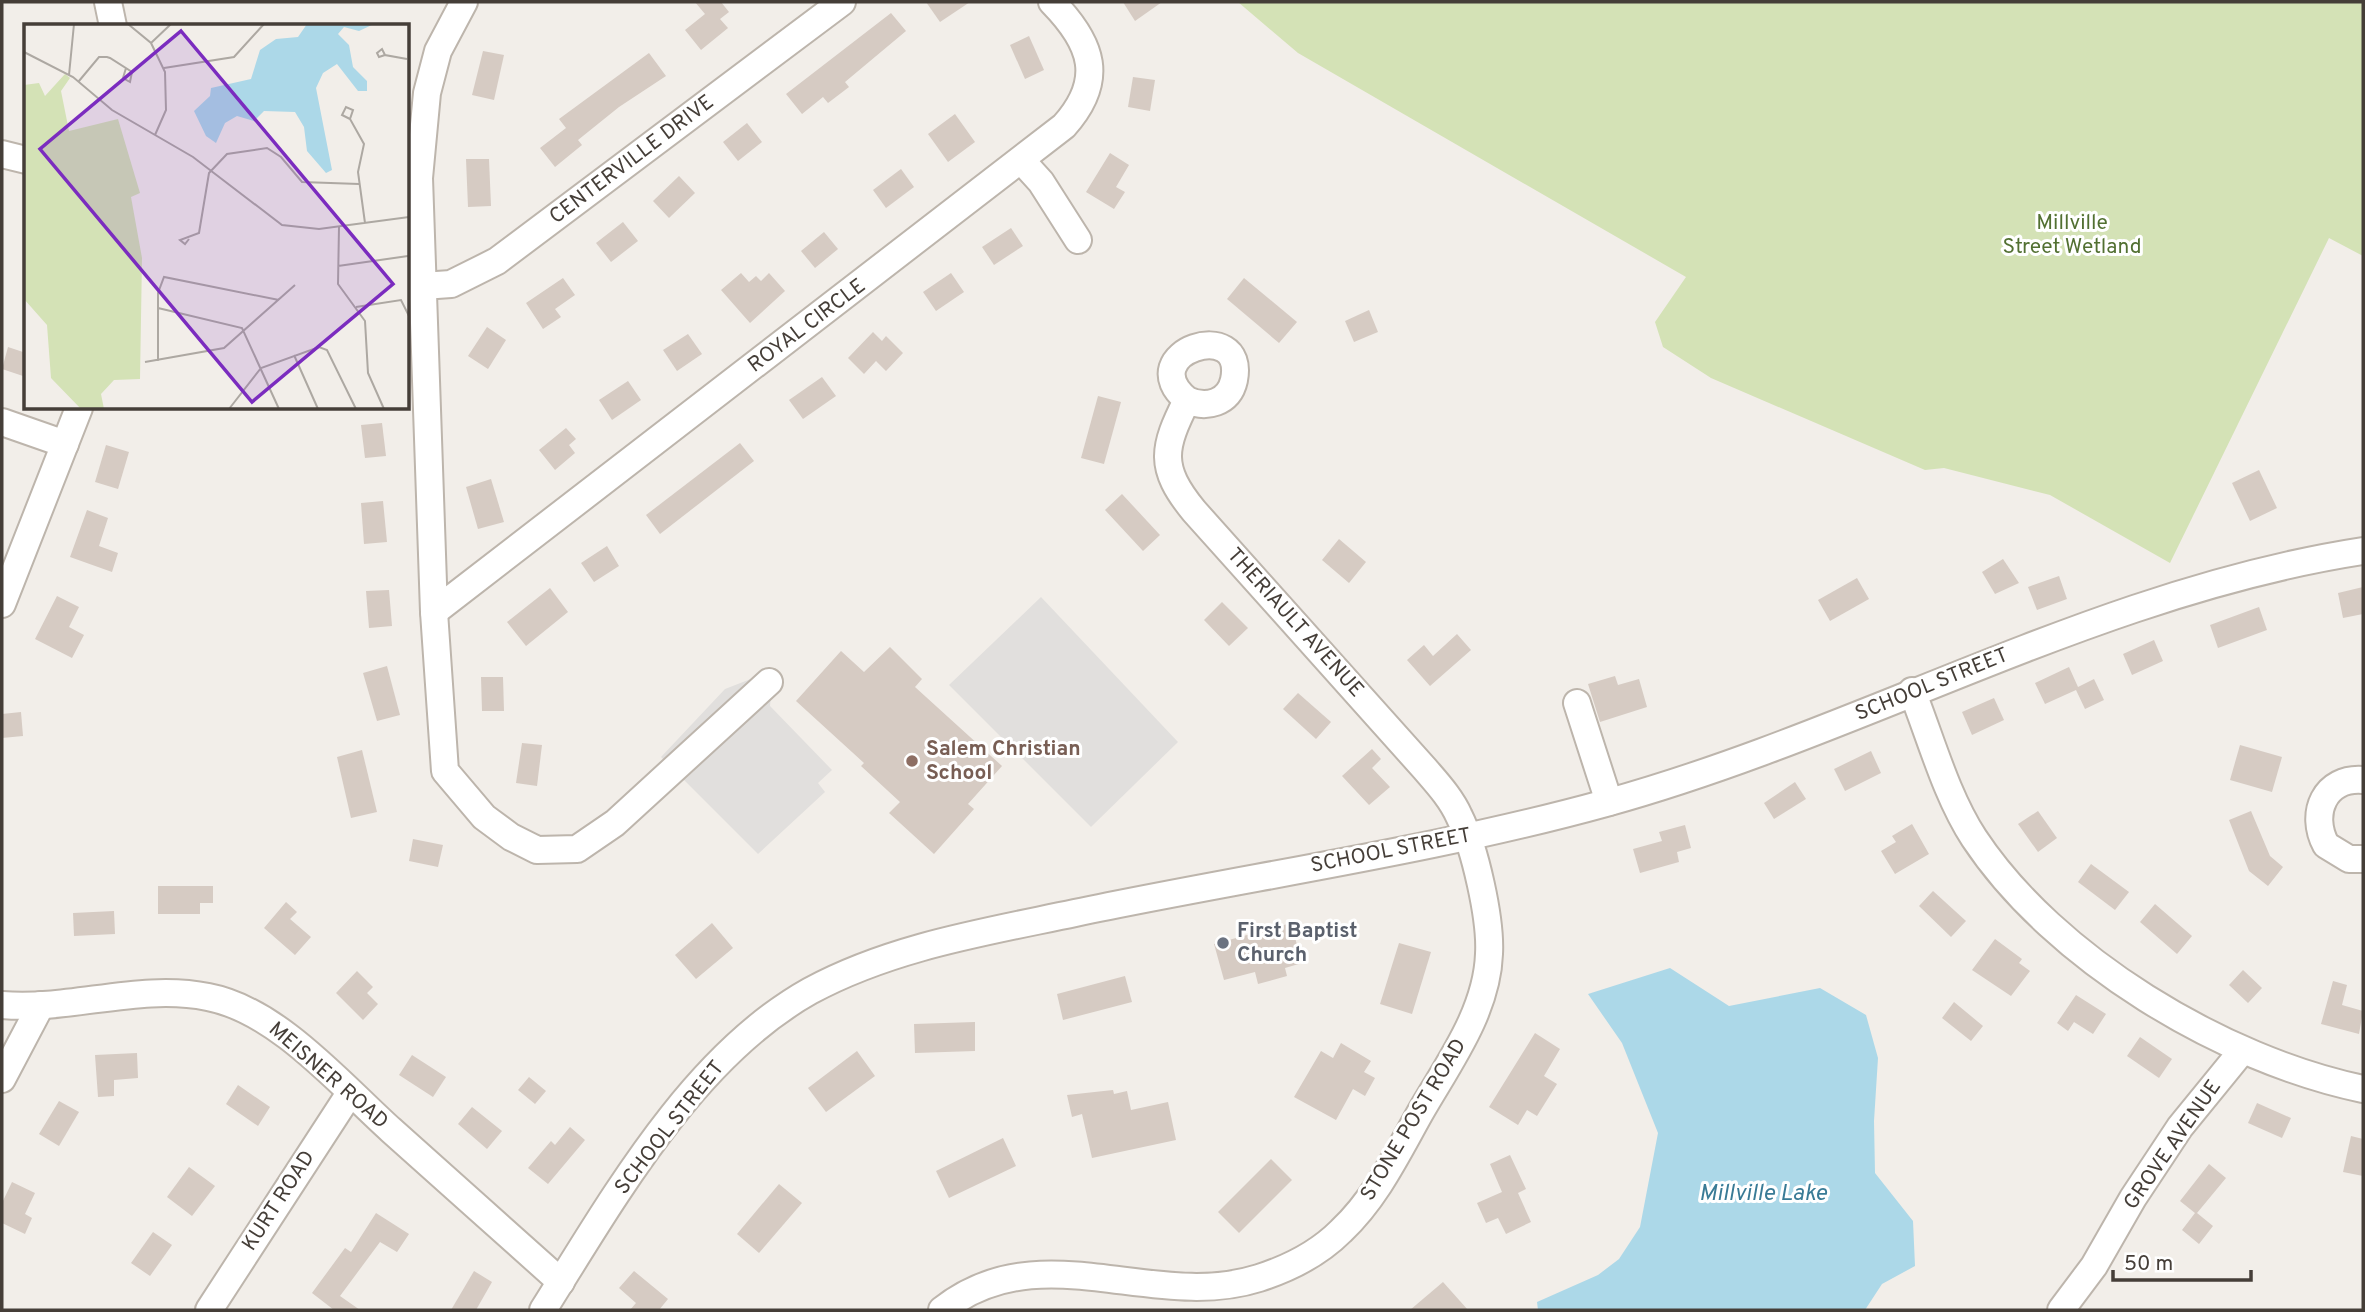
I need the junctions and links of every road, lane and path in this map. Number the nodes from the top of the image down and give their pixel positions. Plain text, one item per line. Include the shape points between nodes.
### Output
1 (108, 2) edge
2 (464, 2) edge
3 (842, 2) edge
4 (1052, 2) edge
5 (113, 24) edge
6 (2, 153) edge
7 (24, 159) edge
8 (1022, 161) junction
9 (1078, 240) dead end
10 (416, 287) edge
11 (1187, 400) dead end
12 (78, 410) edge
13 (2, 422) edge
14 (65, 444) junction
15 (2363, 551) edge
16 (2, 604) edge
17 (434, 612) junction
18 (769, 682) dead end
19 (1912, 691) junction
20 (1577, 703) dead end
21 (2363, 780) edge
22 (1609, 802) junction
23 (1466, 836) junction
24 (2363, 859) edge
25 (2, 1005) edge
26 (41, 1005) junction
27 (2242, 1051) junction
28 (2, 1079) edge
29 (2363, 1089) edge
30 (350, 1093) junction
31 (561, 1282) junction
32 (209, 1310) edge
33 (544, 1310) edge
34 (942, 1310) edge
35 (2061, 1310) edge

1 - 5 street
2 - 10 street via 438,51 427,93
3 - 10 street, CENTERVILLE DRIVE via 517,247 463,280
4 - 8 street, ROYAL CIRCLE via 1084,45 1091,66 1089,88 1064,126
6 - 7 street
8 - 9 street
8 - 17 street, ROYAL CIRCLE
10 - 17 street
11 - 23 street, THERIAULT AVENUE via 1167,449 1170,476 1180,493 1426,769 1458,813
12 - 14 street
13 - 14 street
14 - 16 street
15 - 19 street, SCHOOL STREET via 2314,558 2188,592
17 - 18 street via 445,771 484,817 537,850 577,849 615,823
19 - 22 street, SCHOOL STREET via 1763,752
19 - 27 street via 1954,797 1973,836 1999,872 2107,970 2184,1021
20 - 22 street
21 - 24 street via 2336,785 2320,805 2317,819 2326,845 2349,859
22 - 23 street, SCHOOL STREET
23 - 31 street, SCHOOL STREET via 981,933 920,948 836,978 774,1014 718,1063 643,1158
23 - 34 street, STONE POST ROAD via 1489,934 1488,967 1478,1005 1389,1168 1339,1233 1282,1270 1236,1284 1188,1286 1030,1274 979,1286
25 - 26 street, MEISNER ROAD
26 - 28 street
26 - 30 street, MEISNER ROAD via 165,993 229,1002 267,1022
27 - 29 street
27 - 35 street, GROVE AVENUE via 2180,1127 2094,1266
30 - 31 street, MEISNER ROAD
30 - 32 street, KURT ROAD
31 - 33 street, SCHOOL STREET

